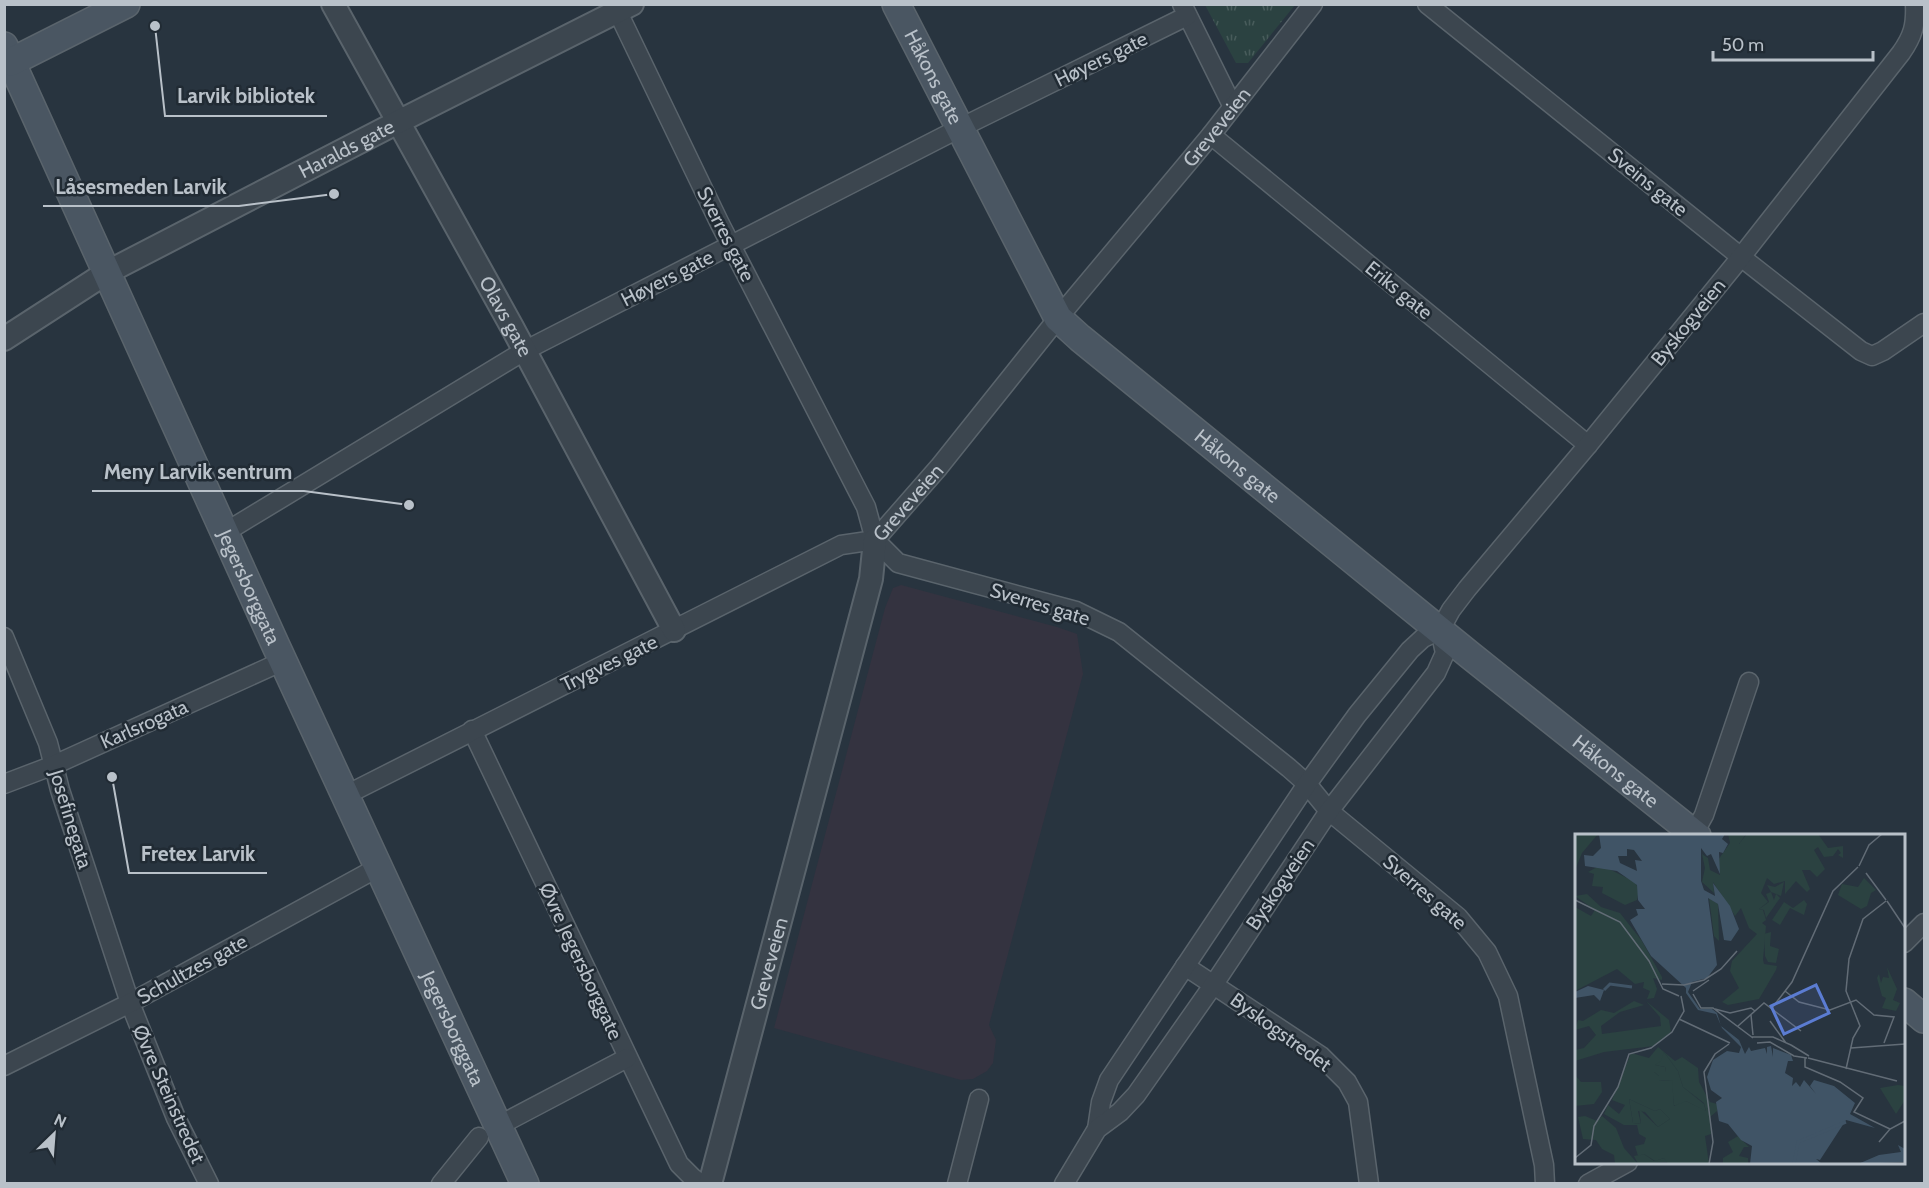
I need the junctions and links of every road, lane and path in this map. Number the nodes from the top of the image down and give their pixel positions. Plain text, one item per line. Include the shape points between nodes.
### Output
1 (126, 4) edge
2 (333, 4) edge
3 (896, 4) edge
4 (1313, 4) edge
5 (1427, 4) edge
6 (1915, 4) edge
7 (621, 7) edge
8 (1184, 10) edge
9 (8, 54) edge
10 (1233, 105) junction
11 (398, 122) junction
12 (960, 128) junction
13 (1210, 135) junction
14 (731, 246) junction
15 (1741, 257) junction
16 (106, 273) junction
17 (1058, 318) junction
18 (1924, 323) edge
19 (4, 339) edge
20 (524, 351) junction
21 (1588, 445) junction
22 (224, 533) junction
23 (875, 540) junction
24 (675, 630) junction
25 (1440, 630) junction
26 (4, 638) edge
27 (283, 661) junction
28 (1749, 682) dead end
29 (472, 730) junction
30 (54, 765) junction
31 (4, 784) edge
32 (1307, 784) junction
33 (346, 795) junction
34 (1329, 811) junction
35 (1695, 834) edge
36 (377, 868) junction
37 (1924, 923) edge
38 (1905, 942) edge
39 (1185, 966) junction
40 (1214, 984) junction
41 (130, 1003) junction
42 (1905, 1003) edge
43 (1924, 1019) edge
44 (627, 1058) junction
45 (4, 1066) edge
46 (978, 1099) dead end
47 (1097, 1129) junction
48 (488, 1132) junction
49 (1624, 1164) edge
50 (209, 1184) edge
51 (441, 1184) edge
52 (525, 1184) edge
53 (701, 1184) edge
54 (710, 1184) edge
55 (957, 1184) edge
56 (1064, 1184) edge
57 (1369, 1184) edge
58 (1545, 1184) edge
59 (1588, 1184) edge

1 - 9 main road
2 - 11 street, Olavs gate
3 - 12 main road, Håkons gate
4 - 10 street, Greveveien
5 - 15 street, Sveins gate
6 - 15 street, Byskogveien via 1916,20 1901,53
7 - 11 street, Haralds gate
7 - 14 street, Sverres gate
8 - 10 street
8 - 12 street, Høyers gate
9 - 16 main road, Jegersborggata
10 - 13 street, Greveveien
11 - 16 street, Haralds gate
11 - 20 street, Olavs gate
12 - 14 street, Høyers gate
12 - 17 main road, Håkons gate
13 - 17 street, Greveveien
13 - 21 street, Eriks gate
14 - 20 street, Høyers gate
14 - 23 street, Sverres gate via 866,507
15 - 18 street, Sveins gate via 1872,356
15 - 21 street, Byskogveien
16 - 19 street, Haralds gate
16 - 22 main road, Jegersborggata
17 - 23 street, Greveveien
17 - 25 main road, Håkons gate
20 - 22 street, Høyers gate
20 - 24 street, Olavs gate
21 - 25 street, Byskogveien via 1450,610
22 - 27 main road, Jegersborggata
23 - 24 street, Trygves gate via 841,545
23 - 32 street, Sverres gate via 898,563 1076,611 1119,632
23 - 54 street, Greveveien via 871,579
24 - 29 street, Trygves gate
25 - 32 street, Byskogveien via 1410,650
25 - 34 street, Byskogveien via 1445,653 1436,673
25 - 35 main road, Håkons gate
26 - 30 street, Josefinegata
27 - 30 street, Karlsrogata
27 - 33 main road, Jegersborggata
28 - 35 street, Håkons gate
29 - 33 street, Trygves gate
29 - 44 street, Øvre Jegersborggate
30 - 31 street, Karlsrogata
30 - 41 street, Josefinegata
32 - 34 street, Sverres gate
32 - 39 street, Byskogveien
33 - 36 main road, Jegersborggata
34 - 40 street, Byskogveien
34 - 58 street, Sverres gate via 1458,917 1487,952 1508,996
36 - 41 street, Schultzes gate
36 - 48 main road, Jegersborggata
37 - 38 street
39 - 40 street, Byskogstredet
39 - 47 street, Byskogveien via 1109,1080
40 - 47 street, Byskogveien via 1136,1095
40 - 57 street, Byskogstredet via 1322,1056 1347,1082 1358,1102
41 - 45 street, Schultzes gate
41 - 50 street, Øvre Steinstredet via 176,1118
42 - 43 main road
44 - 48 street
44 - 53 street, Øvre Jegersborggate via 679,1164
46 - 55 street
47 - 56 street, Byskogveien
48 - 51 street
48 - 52 main road, Jegersborggata
49 - 59 street

